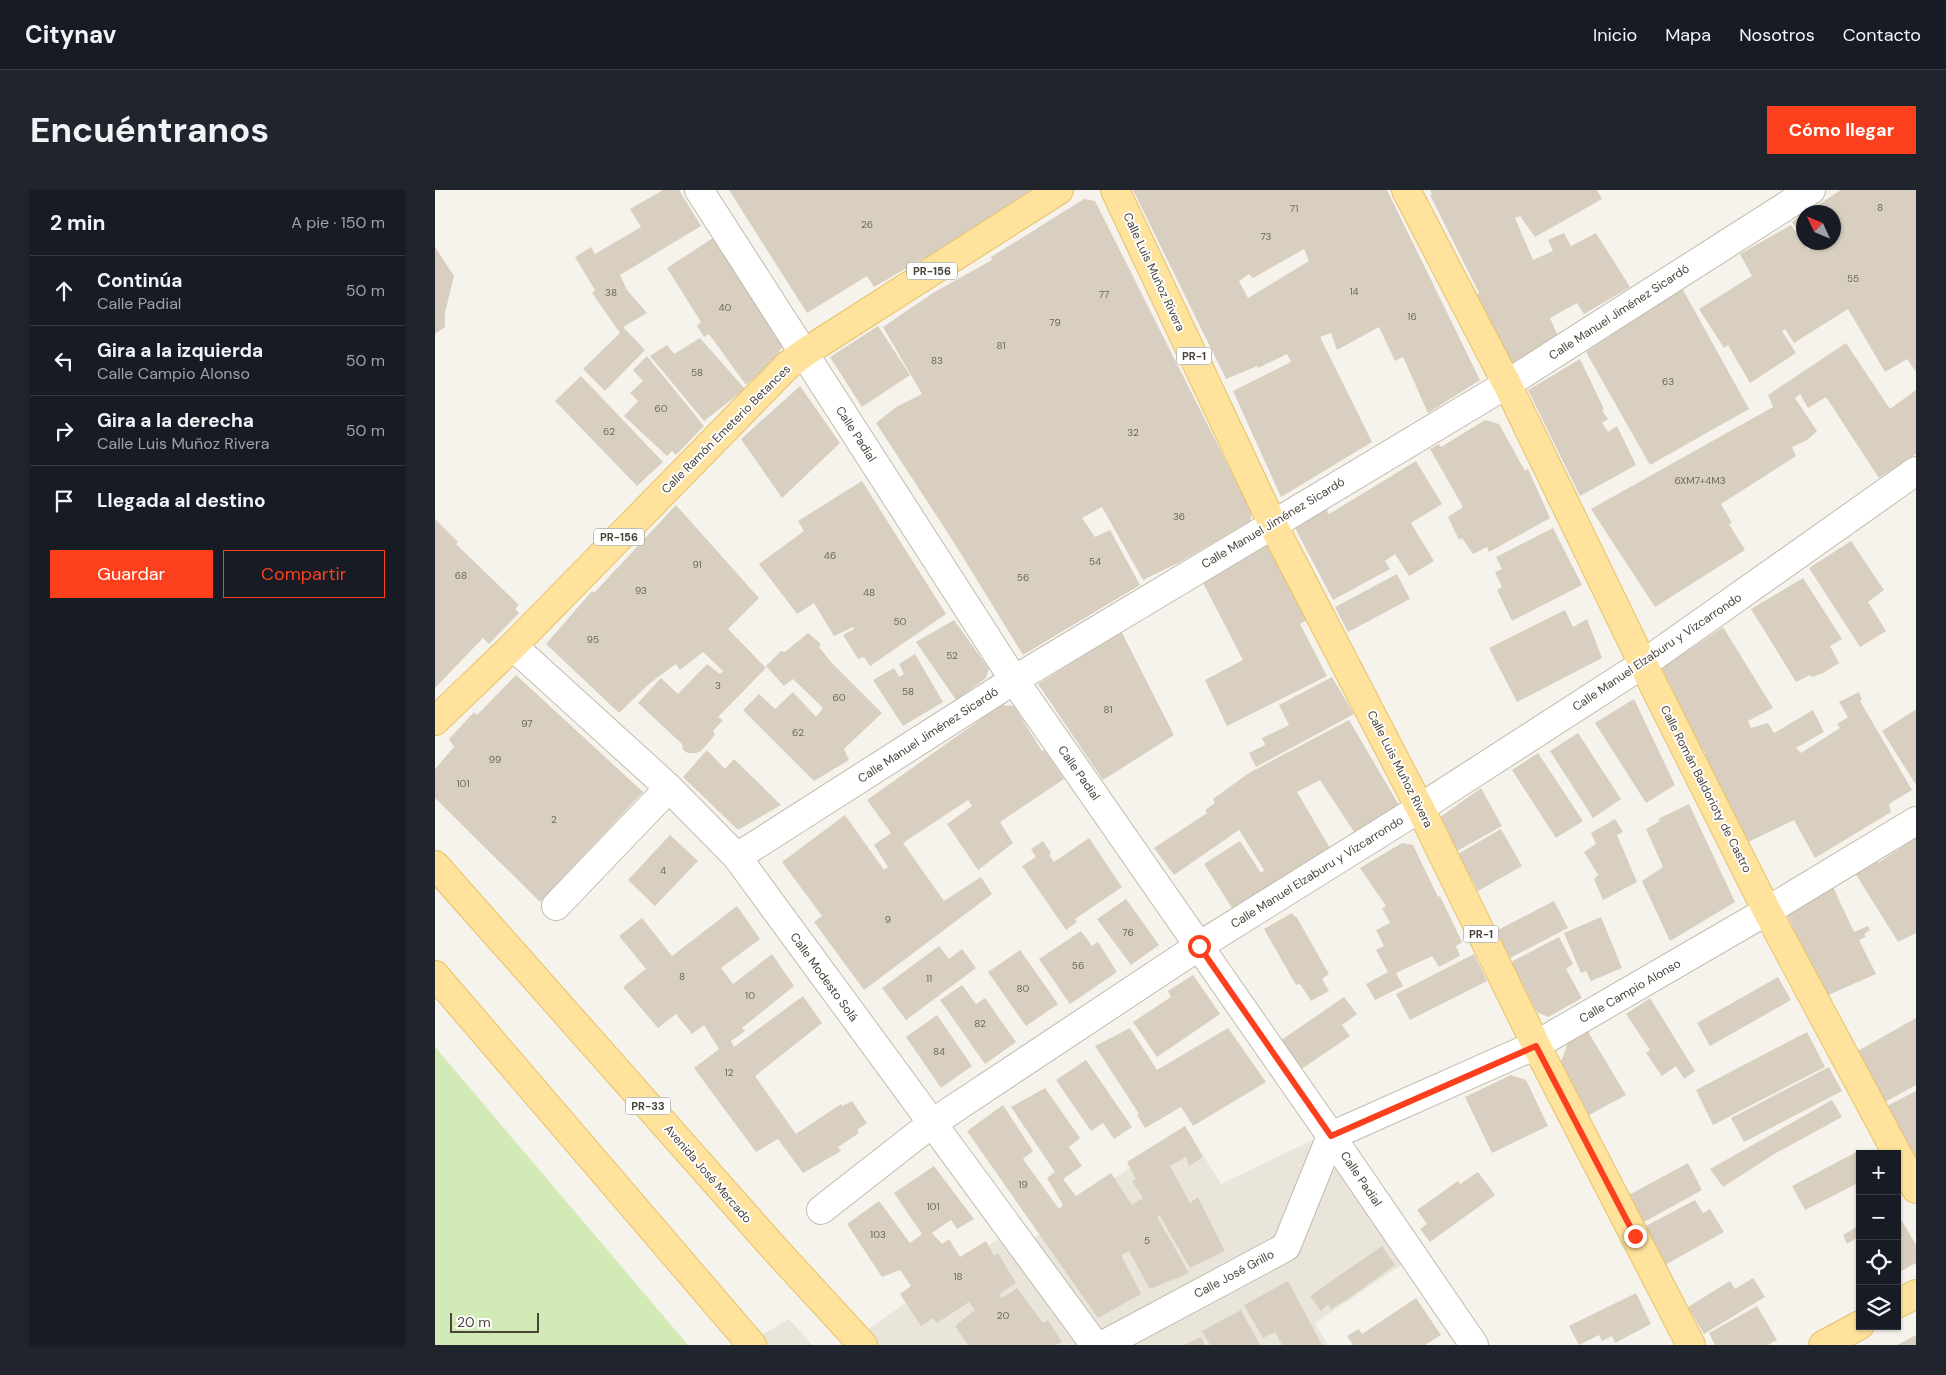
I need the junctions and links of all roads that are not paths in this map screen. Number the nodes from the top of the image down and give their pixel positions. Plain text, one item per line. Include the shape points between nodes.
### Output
1 (699, 190) edge
2 (1059, 190) edge
3 (1115, 190) edge
4 (1406, 190) edge
5 (1811, 190) edge
6 (804, 353) junction
7 (1507, 384) junction
8 (1916, 471) edge
9 (1273, 523) junction
10 (513, 646) junction
11 (1643, 664) junction
12 (1014, 680) junction
13 (435, 722) edge
14 (669, 788) junction
15 (1420, 808) junction
16 (1916, 821) edge
17 (737, 857) junction
18 (435, 865) edge
19 (556, 906) dead end
20 (1767, 911) junction
21 (1199, 946) junction
22 (435, 975) edge
23 (1536, 1046) junction
24 (931, 1124) junction
25 (1331, 1136) junction
26 (1916, 1189) edge
27 (821, 1210) dead end
28 (1916, 1294) edge
29 (1901, 1302) edge
30 (1856, 1327) edge
31 (752, 1345) edge
32 (863, 1345) edge
33 (1095, 1345) edge
34 (1103, 1345) edge
35 (1473, 1345) edge
36 (1691, 1345) edge
37 (1823, 1345) edge

1 - 6 street, Calle Padial
2 - 6 main road, Calle Ramón Emeterio Betances / PR-156
3 - 9 main road, Calle Luis Muñoz Rivera / PR-1
4 - 7 main road, Calle Román Baldorioty de Castro
5 - 7 street, Calle Manuel Jiménez Sicardó
6 - 10 main road, Calle Ramón Emeterio Betances / PR-156
6 - 12 street, Calle Padial
7 - 9 street, Calle Manuel Jiménez Sicardó
7 - 11 main road, Calle Román Baldorioty de Castro
8 - 11 street, Calle Manuel Elzaburu y Vizcarrondo
9 - 12 street, Calle Manuel Jiménez Sicardó
9 - 15 main road, Calle Luis Muñoz Rivera / PR-1
10 - 13 main road, Calle Ramón Emeterio Betances / PR-156
10 - 14 street, Calle Modesto Solá
11 - 15 street, Calle Manuel Elzaburu y Vizcarrondo
11 - 20 main road, Calle Román Baldorioty de Castro
12 - 17 street, Calle Manuel Jiménez Sicardó
12 - 21 street, Calle Padial
14 - 17 street, Calle Modesto Solá
14 - 19 street
15 - 21 street, Calle Manuel Elzaburu y Vizcarrondo
15 - 23 main road, Calle Luis Muñoz Rivera / PR-1
16 - 20 street, Calle Campio Alonso
17 - 24 street, Calle Modesto Solá
18 - 32 main road, Avenida José Mercado / PR-33 via 773,1248
20 - 23 street, Calle Campio Alonso
20 - 26 main road, Calle Román Baldorioty de Castro
21 - 24 street, Calle Manuel Elzaburu y Vizcarrondo
21 - 25 street, Calle Padial
22 - 31 main road
23 - 25 street, Calle Campio Alonso
23 - 36 main road, Calle Luis Muñoz Rivera / PR-1
24 - 27 street, Calle Manuel Elzaburu y Vizcarrondo
24 - 33 street, Calle Modesto Solá
25 - 34 street, Calle José Grillo via 1286,1246
25 - 35 street, Calle Padial
28 - 29 main road
30 - 37 main road

